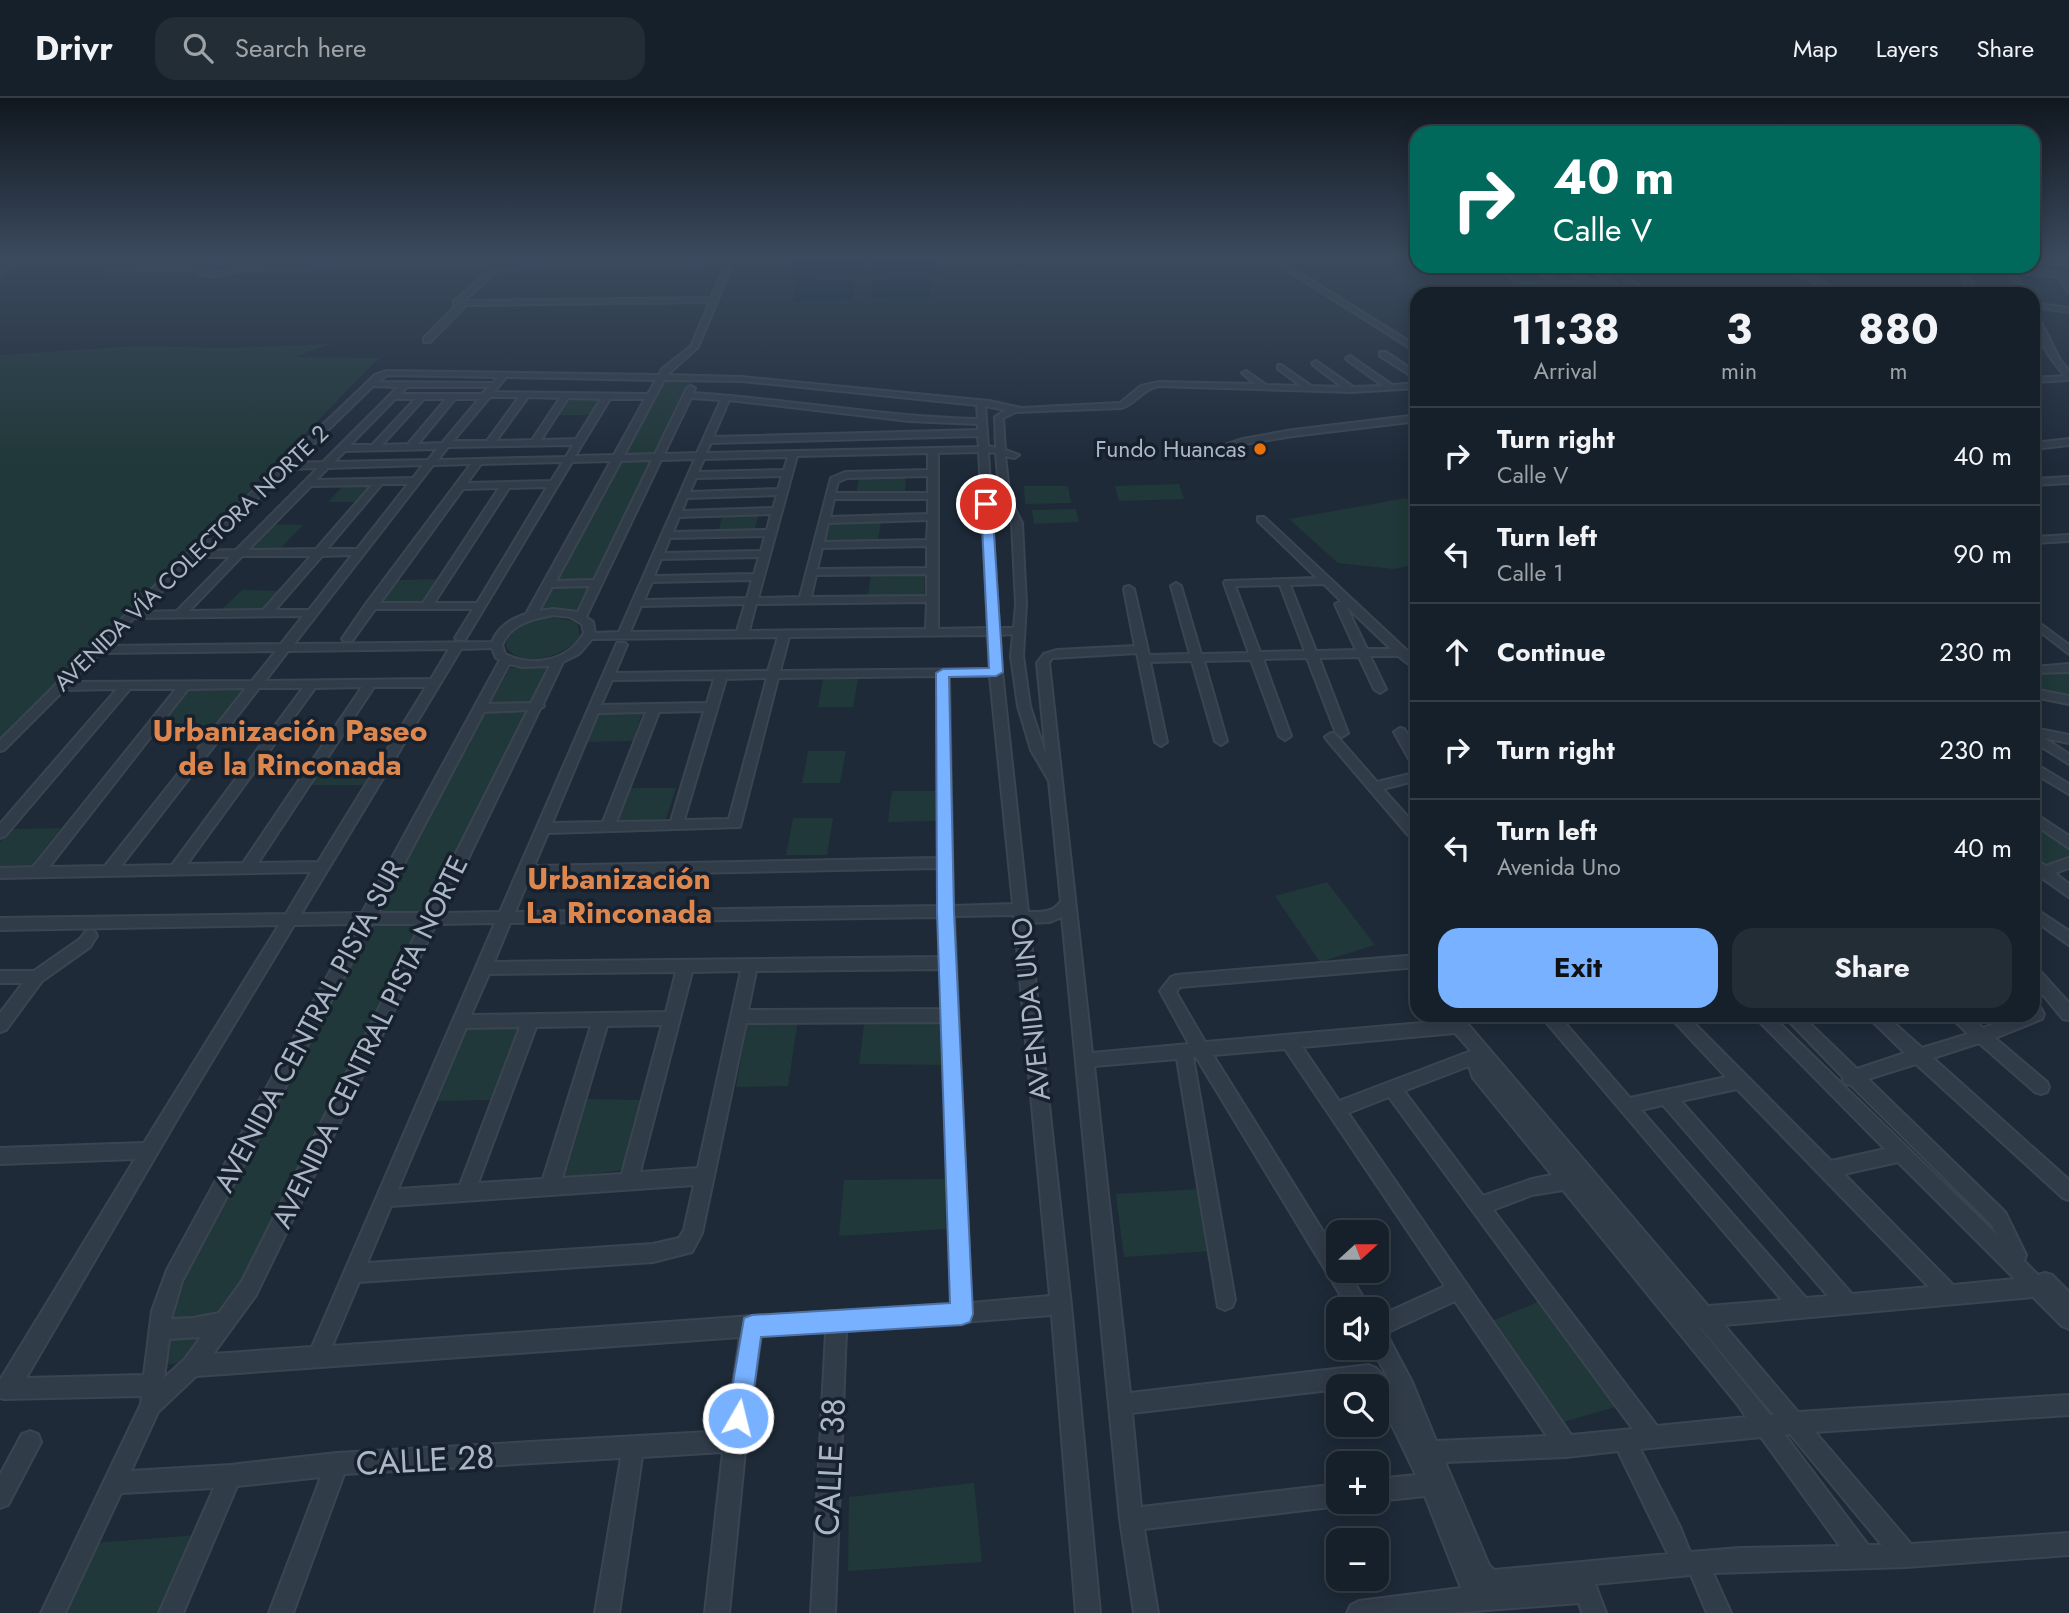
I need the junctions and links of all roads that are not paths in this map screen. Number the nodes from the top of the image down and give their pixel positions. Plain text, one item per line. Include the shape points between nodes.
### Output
1 (440, 327) edge
2 (703, 327) edge
3 (1380, 327) edge
4 (2040, 330) edge
5 (427, 340) dead end
6 (1410, 346) edge
7 (1383, 354) dead end
8 (1350, 358) dead end
9 (1316, 363) dead end
10 (1281, 367) dead end
11 (1246, 373) dead end
12 (1410, 373) edge
13 (505, 374) junction
14 (662, 377) junction
15 (2069, 377) edge
16 (696, 378) junction
17 (2040, 379) edge
18 (372, 384) junction
19 (405, 384) junction
20 (494, 385) junction
21 (1410, 386) edge
22 (1264, 387) junction
23 (1390, 387) junction
24 (1309, 388) junction
25 (1352, 390) junction
26 (864, 393) junction
27 (526, 394) junction
28 (566, 395) junction
29 (394, 396) junction
30 (422, 396) junction
31 (485, 396) junction
32 (607, 396) junction
33 (688, 396) junction
34 (452, 397) junction
35 (651, 397) junction
36 (726, 397) junction
37 (981, 404) junction
38 (849, 411) junction
39 (997, 411) junction
40 (1410, 419) edge
41 (983, 428) junction
42 (2040, 436) edge
43 (842, 437) junction
44 (707, 440) junction
45 (579, 442) junction
46 (2069, 442) edge
47 (490, 443) junction
48 (536, 443) junction
49 (2049, 443) junction
50 (445, 445) junction
51 (2040, 445) edge
52 (411, 446) junction
53 (375, 447) junction
54 (345, 448) junction
55 (983, 450) junction
56 (933, 452) junction
57 (1000, 452) junction
58 (839, 454) junction
59 (793, 455) junction
60 (1014, 455) dead end
61 (1197, 456) dead end
62 (700, 457) junction
63 (658, 458) junction
64 (616, 460) junction
65 (568, 461) junction
66 (477, 463) junction
67 (429, 464) junction
68 (286, 466) junction
69 (328, 466) junction
70 (789, 473) junction
71 (933, 473) junction
72 (691, 475) junction
73 (2069, 480) edge
74 (415, 481) junction
75 (379, 482) junction
76 (2040, 482) edge
77 (311, 483) junction
78 (553, 484) junction
79 (506, 485) junction
80 (459, 486) junction
81 (784, 492) junction
82 (683, 495) junction
83 (831, 496) junction
84 (934, 496) junction
85 (778, 511) junction
86 (674, 513) junction
87 (934, 517) junction
88 (1261, 519) dead end
89 (825, 520) junction
90 (771, 533) junction
91 (666, 535) junction
92 (2068, 539) edge
93 (2040, 540) edge
94 (933, 543) junction
95 (819, 545) junction
96 (359, 552) junction
97 (319, 553) junction
98 (193, 554) junction
99 (239, 554) junction
100 (764, 554) junction
101 (657, 556) junction
102 (933, 571) junction
103 (811, 572) junction
104 (758, 577) junction
105 (646, 579) junction
106 (1327, 581) junction
107 (598, 583) junction
108 (1284, 583) junction
109 (550, 584) junction
110 (1177, 586) dead end
111 (1129, 589) dead end
112 (933, 599) junction
113 (806, 600) junction
114 (751, 602) junction
115 (637, 603) junction
116 (1340, 604) dead end
117 (370, 606) junction
118 (426, 606) junction
119 (481, 606) junction
120 (267, 613) junction
121 (311, 613) junction
122 (180, 614) junction
123 (131, 615) junction
124 (531, 616) junction
125 (581, 617) junction
126 (2040, 627) edge
127 (1019, 631) junction
128 (932, 632) junction
129 (742, 634) junction
130 (995, 635) junction
131 (2052, 636) junction
132 (2040, 637) edge
133 (782, 638) junction
134 (348, 639) junction
135 (586, 640) junction
136 (622, 640) junction
137 (497, 641) junction
138 (459, 642) junction
139 (289, 644) junction
140 (98, 646) junction
141 (2069, 650) edge
142 (1363, 652) junction
143 (1401, 652) junction
144 (1311, 653) junction
145 (1142, 654) junction
146 (1255, 655) junction
147 (1199, 657) junction
148 (559, 659) junction
149 (506, 660) junction
150 (1410, 660) edge
151 (2069, 668) edge
152 (2040, 670) edge
153 (996, 672) junction
154 (943, 673) junction
155 (773, 675) junction
156 (721, 676) junction
157 (608, 677) junction
158 (433, 682) junction
159 (371, 683) junction
160 (312, 684) junction
161 (185, 685) junction
162 (256, 685) junction
163 (59, 686) junction
164 (126, 686) junction
165 (1380, 689) dead end
166 (2040, 694) edge
167 (2069, 700) edge
168 (538, 706) junction
169 (711, 707) junction
170 (481, 708) junction
171 (654, 708) junction
172 (594, 709) junction
173 (1400, 732) dead end
174 (1285, 736) dead end
175 (2040, 738) edge
176 (2069, 738) edge
177 (2040, 739) edge
178 (1222, 741) dead end
179 (2040, 741) edge
180 (1161, 742) dead end
181 (0, 747) edge
182 (2069, 747) edge
183 (1410, 749) edge
184 (2069, 760) edge
185 (2040, 770) edge
186 (1410, 778) edge
187 (1056, 783) junction
188 (1375, 788) junction
189 (2069, 790) edge
190 (2040, 822) edge
191 (608, 826) junction
192 (676, 826) junction
193 (542, 828) junction
194 (1410, 829) edge
195 (0, 834) edge
196 (2069, 842) edge
197 (946, 863) junction
198 (2069, 863) edge
199 (320, 867) junction
200 (247, 868) junction
201 (176, 869) junction
202 (110, 870) junction
203 (2040, 870) edge
204 (525, 871) junction
205 (37, 872) junction
206 (0, 873) edge
207 (2040, 874) edge
208 (2069, 892) edge
209 (1069, 899) junction
210 (946, 912) junction
211 (1021, 913) junction
212 (1053, 916) junction
213 (2040, 917) edge
214 (290, 918) junction
215 (431, 918) junction
216 (365, 919) junction
217 (505, 919) junction
218 (0, 924) edge
219 (1072, 934) junction
220 (90, 936) dead end
221 (2069, 939) edge
222 (948, 963) junction
223 (686, 965) junction
224 (750, 965) junction
225 (1410, 965) edge
226 (484, 968) junction
227 (0, 977) edge
228 (37, 977) junction
229 (2040, 981) edge
230 (2069, 1014) edge
231 (950, 1015) junction
232 (740, 1017) junction
233 (672, 1018) junction
234 (601, 1020) junction
235 (530, 1021) junction
236 (461, 1022) junction
237 (1430, 1022) edge
238 (1460, 1022) edge
239 (1554, 1022) edge
240 (1683, 1022) edge
241 (1768, 1022) edge
242 (1778, 1022) edge
243 (1797, 1022) edge
244 (1882, 1022) edge
245 (1964, 1022) edge
246 (2016, 1022) edge
247 (0, 1025) edge
248 (1981, 1036) junction
249 (1290, 1042) junction
250 (1193, 1051) junction
251 (1478, 1055) junction
252 (1919, 1056) junction
253 (1086, 1060) junction
254 (1847, 1079) junction
255 (1740, 1081) junction
256 (2041, 1087) dead end
257 (1392, 1088) junction
258 (1666, 1097) junction
259 (1627, 1106) junction
260 (1336, 1110) junction
261 (149, 1151) junction
262 (1902, 1153) junction
263 (0, 1156) edge
264 (1828, 1170) junction
265 (705, 1176) junction
266 (1578, 1179) junction
267 (629, 1181) junction
268 (550, 1186) junction
269 (466, 1192) junction
270 (2069, 1192) edge
271 (386, 1198) junction
272 (1480, 1206) junction
273 (354, 1273) junction
274 (2036, 1287) junction
275 (1459, 1290) junction
276 (1950, 1295) junction
277 (1352, 1297) edge
278 (1225, 1300) dead end
279 (1848, 1304) junction
280 (1061, 1305) junction
281 (2069, 1305) edge
282 (1802, 1308) junction
283 (962, 1314) junction
284 (1706, 1316) junction
285 (1682, 1319) junction
286 (2069, 1319) edge
287 (225, 1321) junction
288 (836, 1321) junction
289 (1389, 1322) edge
290 (752, 1326) junction
291 (160, 1328) junction
292 (318, 1356) junction
293 (1385, 1360) edge
294 (192, 1366) junction
295 (4, 1389) edge
296 (151, 1395) junction
297 (1121, 1404) junction
298 (2069, 1405) edge
299 (1404, 1411) junction
300 (1795, 1423) junction
301 (1764, 1426) junction
302 (1652, 1437) junction
303 (1624, 1440) junction
304 (735, 1441) junction
305 (30, 1442) dead end
306 (1566, 1446) junction
307 (633, 1448) junction
308 (1430, 1452) junction
309 (337, 1464) junction
310 (230, 1475) junction
311 (114, 1483) junction
312 (1430, 1484) junction
313 (1389, 1489) edge
314 (1326, 1496) edge
315 (0, 1497) edge
316 (1131, 1519) junction
317 (2069, 1544) edge
318 (1906, 1556) junction
319 (1863, 1558) junction
320 (1692, 1568) junction
321 (1476, 1598) junction
322 (53, 1613) edge
323 (171, 1613) edge
324 (281, 1613) edge
325 (607, 1613) edge
326 (717, 1613) edge
327 (823, 1613) edge
328 (1088, 1613) edge
329 (1146, 1613) edge
330 (1359, 1613) edge
331 (1594, 1613) edge
332 (1719, 1613) edge

1 - 5 street
2 - 14 street via 691,352
3 - 6 street
4 - 15 street
7 - 12 street
8 - 23 street
9 - 25 street
10 - 24 street
11 - 22 street
13 - 14 street
13 - 18 street, AVENIDA VÍA COLECTORA NORTE 2 via 386,373
13 - 20 street
14 - 16 street
14 - 35 street
15 - 17 street
16 - 26 street via 772,381
16 - 33 street
18 - 19 street
18 - 68 street, AVENIDA VÍA COLECTORA NORTE 2
19 - 20 street
19 - 29 street
20 - 31 street
21 - 23 street
22 - 24 street
22 - 39 street via 1152,384 1138,388 1122,405
23 - 25 street
24 - 25 street
26 - 37 street
26 - 38 street
27 - 28 street
27 - 31 street
27 - 47 street
28 - 32 street
28 - 48 street
29 - 30 street
29 - 54 street
30 - 34 street
30 - 53 street
31 - 34 street
31 - 50 street
32 - 35 street
32 - 45 street
33 - 36 street
33 - 63 street
34 - 52 street
35 - 64 street
36 - 38 street
36 - 44 street
37 - 39 street
37 - 41 street, AVENIDA UNO
38 - 41 street
38 - 43 street
39 - 57 street
40 - 61 street via 1293,433
41 - 43 street
41 - 55 street, AVENIDA UNO
42 - 49 street
43 - 44 street
43 - 58 street
44 - 62 street
45 - 48 street
45 - 65 street
46 - 49 street
47 - 48 street
47 - 50 street
49 - 51 street
50 - 52 street
50 - 67 street
52 - 53 street
53 - 54 street
54 - 69 street
55 - 56 street
55 - 57 street
55 - 130 street, AVENIDA UNO
56 - 58 street
56 - 71 street
57 - 60 street
57 - 127 street via 1005,499 1017,523
58 - 59 street
59 - 62 street
59 - 70 street
62 - 63 street
62 - 72 street
63 - 64 street
63 - 107 street
64 - 65 street
64 - 109 street
65 - 66 street
65 - 78 street
66 - 67 street
66 - 80 street
67 - 69 street
67 - 74 street
68 - 69 street
68 - 98 street, AVENIDA VÍA COLECTORA NORTE 2
69 - 77 street
70 - 72 street
70 - 81 street
71 - 83 street via 838,477
71 - 84 street
72 - 82 street
73 - 76 street
74 - 75 street
74 - 96 street
75 - 77 street
75 - 97 street
77 - 99 street
78 - 79 street
78 - 119 street
79 - 80 street
79 - 118 street
80 - 117 street
81 - 82 street
81 - 85 street
82 - 86 street
83 - 84 street
83 - 89 street
84 - 87 street
85 - 86 street
85 - 90 street
86 - 91 street
87 - 89 street
87 - 94 street
88 - 106 street
89 - 95 street
90 - 91 street
90 - 100 street
91 - 101 street
92 - 93 street
94 - 95 street
94 - 102 street
95 - 103 street
96 - 97 street
96 - 121 street
97 - 99 street
97 - 120 street
98 - 99 street
98 - 123 street, AVENIDA VÍA COLECTORA NORTE 2
99 - 122 street
100 - 101 street
100 - 104 street
101 - 105 street
102 - 103 street
102 - 112 street
103 - 113 street
104 - 105 street
104 - 114 street
105 - 115 street
106 - 108 street
106 - 143 street
107 - 109 street
107 - 125 street
108 - 144 street
108 - 146 street via 1229,583
109 - 124 street
110 - 147 street
111 - 145 street
112 - 113 street
112 - 128 street
113 - 114 street
114 - 115 street
114 - 129 street
115 - 136 street
116 - 142 street
117 - 118 street
117 - 134 street
118 - 119 street
119 - 138 street
120 - 121 street
120 - 122 street
121 - 139 street
122 - 123 street
123 - 140 street, AVENIDA VÍA COLECTORA NORTE 2
124 - 125 street via 553,612
124 - 137 street via 512,625
125 - 135 street via 590,627
126 - 131 street
127 - 130 street
127 - 187 street via 1017,656 1024,706 1037,750
128 - 130 street
128 - 133 street
129 - 133 street
129 - 136 street
130 - 133 street
130 - 153 street, AVENIDA UNO
131 - 132 street
131 - 141 street
133 - 136 street
133 - 155 street
134 - 138 street
134 - 139 street
135 - 136 street
135 - 148 street
136 - 157 street
137 - 138 street
137 - 149 street via 500,656
138 - 139 street
138 - 158 street
139 - 140 street
139 - 162 street
140 - 163 street, AVENIDA VÍA COLECTORA NORTE 2
142 - 143 street
142 - 144 street
142 - 165 street
143 - 150 street
144 - 146 street
144 - 188 street via 1337,735
145 - 147 street
145 - 180 street
145 - 187 street, AVENIDA UNO via 1057,653 1046,658
146 - 147 street
146 - 174 street
147 - 178 street
148 - 149 street via 530,664
148 - 168 street, AVENIDA CENTRAL PISTA NORTE
149 - 170 street, AVENIDA CENTRAL PISTA SUR
151 - 152 street
153 - 154 street
153 - 211 street, AVENIDA UNO
154 - 155 street
154 - 197 street
155 - 156 street
155 - 192 street via 737,821
156 - 157 street
156 - 169 street
157 - 172 street
158 - 159 street
158 - 199 street
159 - 160 street
159 - 200 street
160 - 162 street
160 - 201 street
161 - 162 street
161 - 164 street
161 - 205 street
162 - 202 street
163 - 164 street
163 - 181 street, AVENIDA VÍA COLECTORA NORTE 2
164 - 195 street
166 - 167 street
168 - 170 street
168 - 215 street, AVENIDA CENTRAL PISTA NORTE
169 - 171 street
169 - 192 street
170 - 216 street, AVENIDA CENTRAL PISTA SUR
171 - 172 street
171 - 191 street
172 - 193 street
173 - 183 street
175 - 176 street
177 - 182 street
179 - 184 street
185 - 189 street
186 - 188 street
187 - 209 street, AVENIDA UNO
188 - 194 street
190 - 196 street
191 - 192 street
191 - 193 street
193 - 204 street
197 - 204 street
197 - 210 street
198 - 203 street
199 - 200 street
199 - 214 street
200 - 201 street
201 - 202 street
202 - 205 street
204 - 217 street
205 - 206 street
207 - 208 street
209 - 212 street
209 - 219 street, AVENIDA UNO
210 - 211 street
210 - 217 street
210 - 222 street
211 - 212 street
211 - 280 street, AVENIDA UNO
212 - 219 street
213 - 221 street
214 - 216 street
214 - 218 street
214 - 261 street
215 - 216 street
215 - 217 street
215 - 287 street, AVENIDA CENTRAL PISTA NORTE via 248,1287
216 - 291 street, AVENIDA CENTRAL PISTA SUR via 174,1277
217 - 226 street
219 - 253 street, AVENIDA UNO
220 - 228 street
222 - 224 street
222 - 231 street
223 - 224 street
223 - 226 street
223 - 233 street
224 - 232 street
225 - 250 street via 1176,981 1169,987 1170,995
226 - 236 street
227 - 228 street
228 - 247 street
229 - 230 street
231 - 232 street
231 - 283 street
232 - 265 street
233 - 234 street
233 - 267 street
234 - 235 street
234 - 268 street
235 - 236 street
235 - 269 street
236 - 271 street
237 - 249 street
238 - 251 street
239 - 259 street
240 - 255 street
241 - 262 street
242 - 254 street
243 - 254 street
244 - 252 street
245 - 248 street
246 - 248 street
248 - 252 street
248 - 256 street
249 - 250 street
249 - 260 street
250 - 253 street
250 - 277 street
250 - 278 street
251 - 257 street
251 - 266 street via 1479,1073
252 - 254 street
252 - 270 street
253 - 297 street, AVENIDA UNO
254 - 281 street
255 - 258 street
255 - 264 street
257 - 260 street
257 - 272 street
258 - 259 street
258 - 279 street
259 - 282 street
260 - 275 street
261 - 263 street
261 - 295 street
262 - 264 street
262 - 274 street
264 - 276 street
265 - 267 street
265 - 273 street via 693,1233 678,1249
266 - 272 street via 1532,1187
266 - 284 street
266 - 285 street
267 - 268 street
268 - 269 street
269 - 271 street
271 - 273 street
272 - 302 street
273 - 292 street
274 - 276 street
274 - 286 street
275 - 289 street
275 - 306 street
276 - 279 street
279 - 282 street
280 - 283 street
280 - 328 street, AVENIDA UNO
282 - 284 street
283 - 288 street
284 - 285 street
284 - 300 street
285 - 301 street
287 - 291 street via 192,1329
287 - 294 street, AVENIDA CENTRAL PISTA NORTE
288 - 290 street
288 - 327 street, CALLE 38
290 - 292 street
290 - 304 street
291 - 296 street, AVENIDA CENTRAL PISTA SUR
292 - 294 street
293 - 299 street
294 - 296 street, AVENIDA CENTRAL PISTA NORTE
295 - 296 street
296 - 311 street
297 - 299 street via 1361,1375 1378,1381
297 - 316 street, AVENIDA UNO
298 - 300 street
299 - 308 street
299 - 312 street
300 - 301 street
300 - 318 street
301 - 302 street
301 - 319 street
302 - 303 street
303 - 306 street
303 - 320 street
304 - 307 street, CALLE 28
304 - 326 street
305 - 315 street
306 - 308 street
307 - 309 street, CALLE 28
307 - 325 street
308 - 320 street via 1478,1568 1489,1582
309 - 310 street, CALLE 28
309 - 324 street
310 - 311 street, CALLE 28
310 - 323 street
311 - 322 street
312 - 313 street
312 - 321 street
314 - 316 street
316 - 329 street, AVENIDA UNO
317 - 318 street
318 - 319 street
319 - 320 street via 1740,1559
320 - 332 street
321 - 330 street
321 - 331 street via 1586,1591

